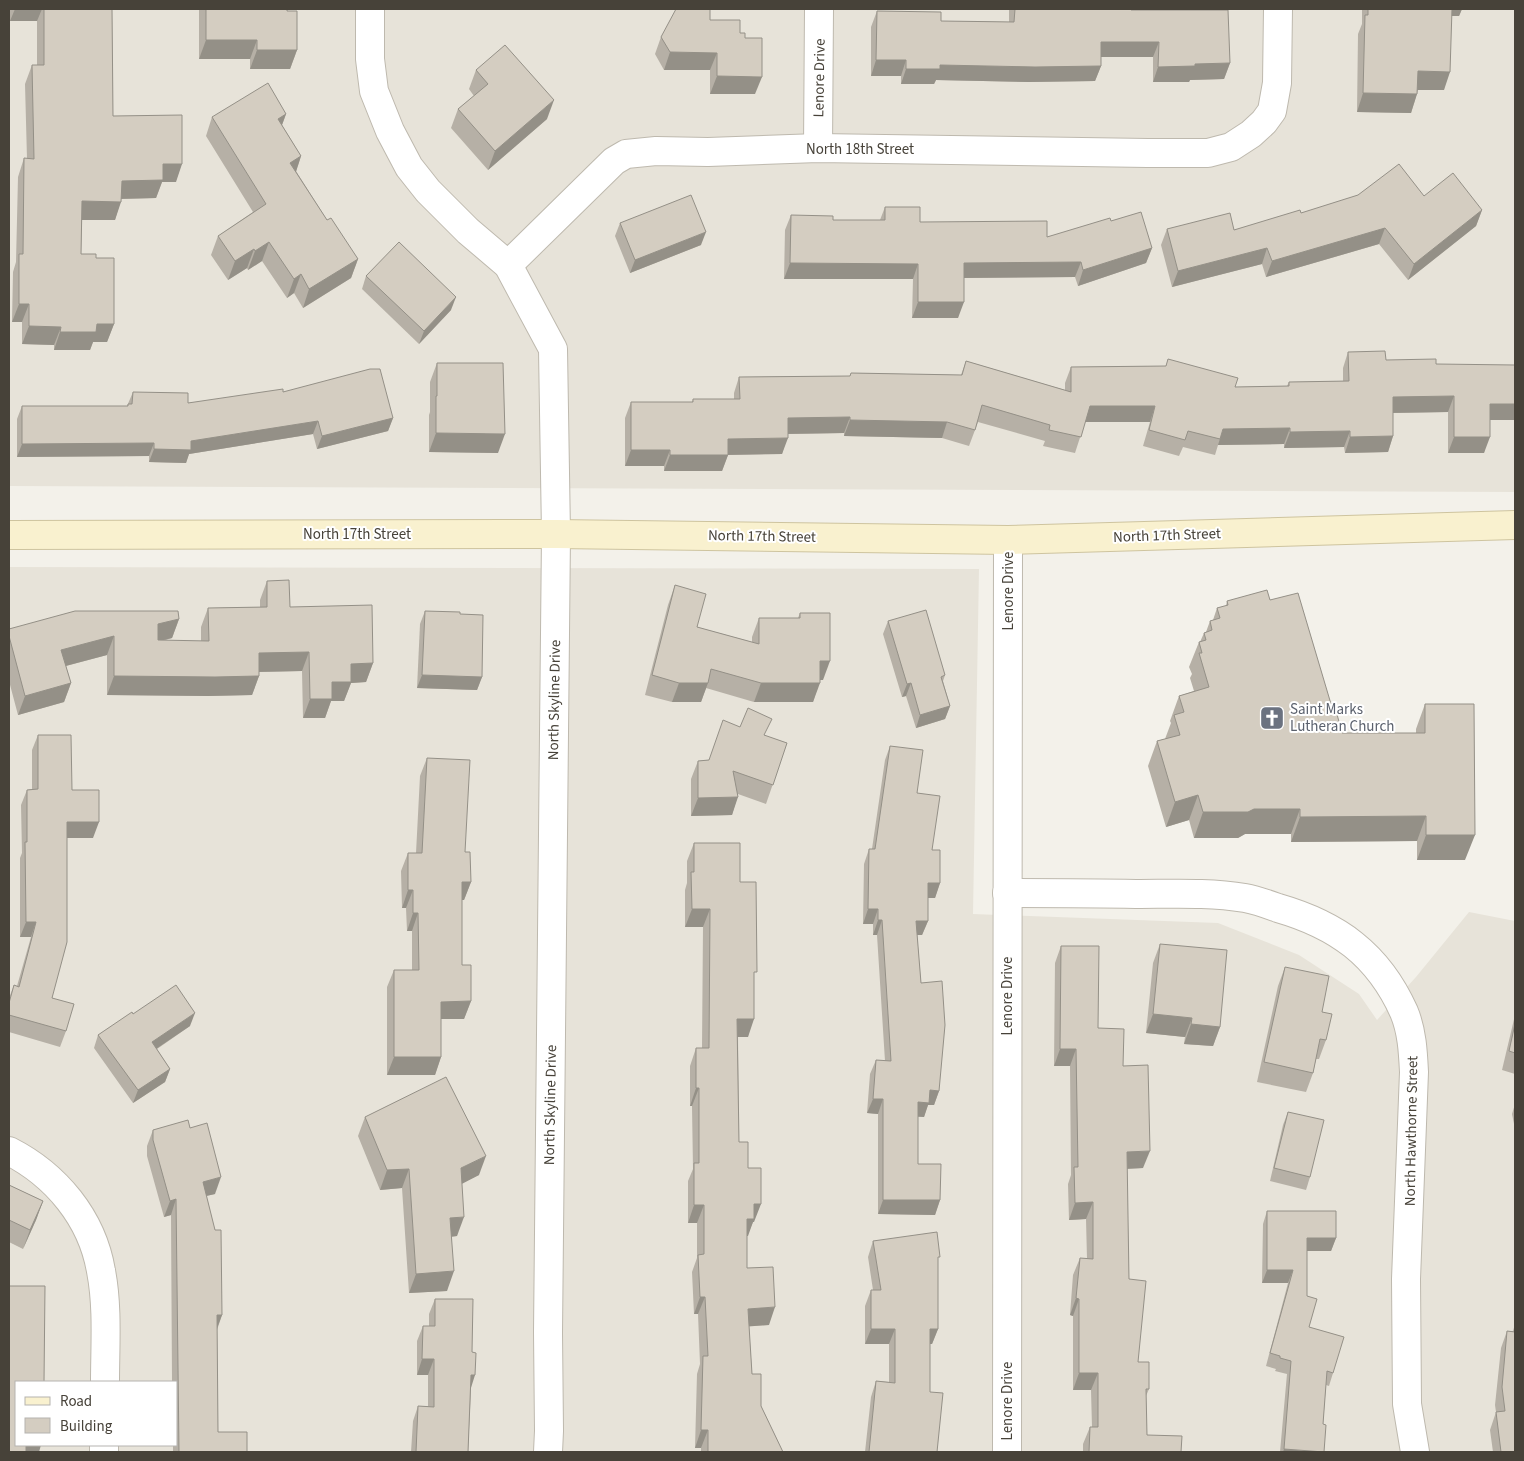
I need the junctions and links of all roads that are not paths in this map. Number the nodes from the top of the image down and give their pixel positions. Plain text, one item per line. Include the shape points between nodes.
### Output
1 (370, 9) edge
2 (819, 9) edge
3 (1278, 9) edge
4 (818, 148) junction
5 (508, 264) junction
6 (1515, 525) edge
7 (556, 534) junction
8 (9, 535) edge
9 (1008, 540) junction
10 (1007, 893) junction
11 (9, 1151) edge
12 (105, 1381) edge
13 (548, 1452) edge
14 (1007, 1452) edge
15 (1415, 1452) edge

1 - 5 street, North Skyline Drive via 374,91 405,160 428,191 468,232
2 - 4 street, Lenore Drive
3 - 4 street, North 18th Street via 1277,83 1272,111 1251,134 1231,147 1208,153
4 - 5 street, North 18th Street via 626,154 614,161
5 - 7 street, North Skyline Drive via 553,349
6 - 9 street, North 17th Street
7 - 8 street, North 17th Street
7 - 9 street, North 17th Street
7 - 13 street, North Skyline Drive
9 - 10 street, Lenore Drive
10 - 14 street, Lenore Drive
10 - 15 street, North Hawthorne Street via 1202,894 1246,898 1303,915 1329,927 1351,942 1375,966 1404,1014 1411,1039 1414,1072 1406,1279 1407,1404
11 - 12 street via 36,1167 63,1192 92,1238 104,1289

